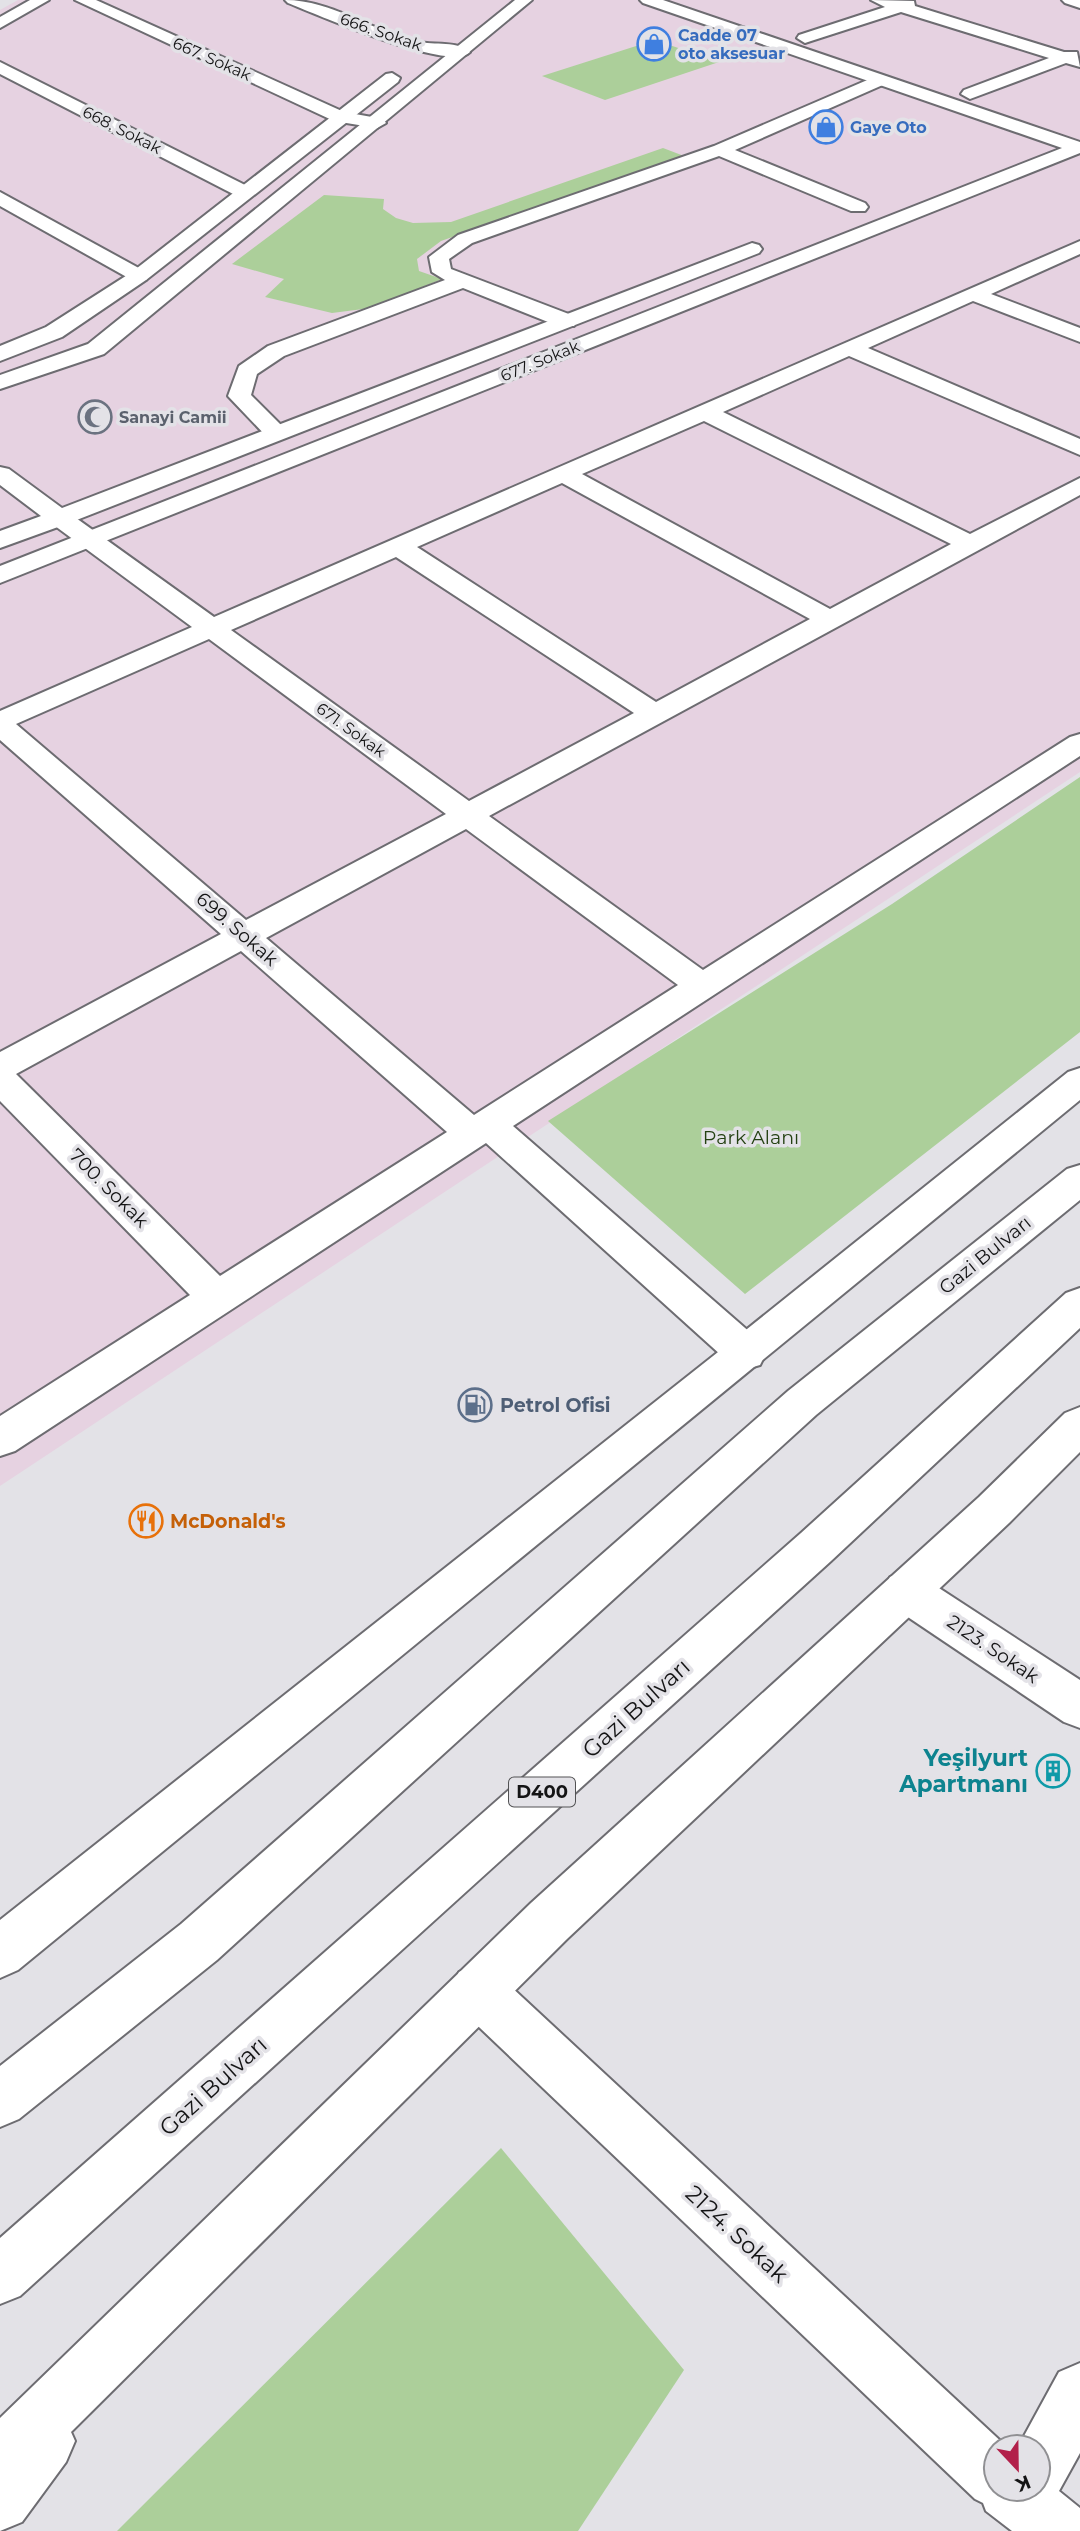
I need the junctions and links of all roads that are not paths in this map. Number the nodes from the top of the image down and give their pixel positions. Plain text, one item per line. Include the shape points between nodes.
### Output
1 (41, 0) edge
2 (83, 0) edge
3 (293, 0) edge
4 (524, 0) edge
5 (648, 0) edge
6 (696, 0) edge
7 (878, 0) edge
8 (920, 0) edge
9 (1070, 0) edge
10 (1080, 3) edge
11 (900, 7) junction
12 (0, 23) edge
13 (451, 32) dead end
14 (804, 38) junction
15 (430, 49) junction
16 (462, 52) junction
17 (1075, 57) edge
18 (0, 67) edge
19 (879, 80) junction
20 (970, 94) junction
21 (340, 117) junction
22 (377, 123) junction
23 (1043, 136) junction
24 (1077, 140) edge
25 (1018, 145) dead end
26 (720, 150) junction
27 (244, 192) junction
28 (0, 198) edge
29 (883, 198) dead end
30 (858, 207) junction
31 (833, 217) dead end
32 (769, 242) dead end
33 (1080, 247) edge
34 (139, 276) junction
35 (464, 280) junction
36 (973, 294) junction
37 (566, 321) junction
38 (1080, 336) edge
39 (849, 348) junction
40 (0, 354) edge
41 (0, 382) edge
42 (704, 412) junction
43 (276, 433) junction
44 (1080, 448) edge
45 (0, 474) edge
46 (562, 474) junction
47 (1080, 485) edge
48 (60, 518) junction
49 (5, 532) edge
50 (90, 540) junction
51 (971, 544) junction
52 (397, 546) junction
53 (44, 558) junction
54 (0, 575) edge
55 (831, 620) junction
56 (211, 628) junction
57 (655, 714) junction
58 (0, 723) edge
59 (1080, 743) edge
60 (468, 815) junction
61 (245, 935) junction
62 (702, 986) junction
63 (0, 1067) edge
64 (0, 1079) edge
65 (1080, 1081) edge
66 (480, 1129) junction
67 (1080, 1179) edge
68 (217, 1298) junction
69 (1080, 1304) edge
70 (746, 1353) junction
71 (1080, 1425) edge
72 (0, 1438) edge
73 (906, 1591) junction
74 (1080, 1706) edge
75 (0, 1952) edge
76 (477, 1990) junction
77 (0, 2100) edge
78 (0, 2276) edge
79 (126, 2333) junction
80 (1080, 2393) edge
81 (1052, 2444) edge
82 (982, 2454) edge
83 (0, 2460) edge
84 (0, 2500) edge

1 - 12 main road
2 - 21 main road, 667. Sokak
3 - 15 main road, 666. Sokak
4 - 16 main road
5 - 19 main road
6 - 14 main road
7 - 11 main road
8 - 11 main road
9 - 10 main road
11 - 14 main road
11 - 17 main road
13 - 15 main road
14 - 20 main road
15 - 16 main road, 666. Sokak
15 - 21 main road
16 - 22 main road
17 - 20 main road
18 - 27 main road, 668. Sokak
19 - 23 main road
19 - 26 main road
20 - 24 main road
21 - 22 main road, 667. Sokak
21 - 27 main road
22 - 41 main road via 96,349
23 - 24 main road
23 - 25 main road
24 - 50 main road, 677. Sokak
26 - 30 main road
26 - 35 main road via 465,239 439,257 442,272
27 - 34 main road
28 - 34 main road
29 - 30 main road
30 - 31 main road
32 - 37 main road, 677. Sokak
33 - 36 main road
34 - 40 main road via 54,332
35 - 37 main road
35 - 43 main road via 276,351 247,371 239,396
36 - 38 main road
36 - 39 main road
37 - 43 main road, 677. Sokak
39 - 42 main road
39 - 44 main road
42 - 46 main road
42 - 51 main road
43 - 48 main road, 677. Sokak
45 - 48 main road, 671. Sokak
46 - 52 main road
46 - 55 main road
47 - 51 main road
48 - 49 main road, 677. Sokak
48 - 50 main road, 671. Sokak
49 - 53 main road
50 - 53 main road, 677. Sokak
50 - 56 main road, 671. Sokak
51 - 55 main road
52 - 56 main road
52 - 57 main road
53 - 54 main road, 677. Sokak
55 - 57 main road
56 - 58 main road
56 - 60 main road, 671. Sokak
57 - 60 main road
58 - 61 main road, 699. Sokak
59 - 62 main road
60 - 61 main road
60 - 62 main road, 671. Sokak
61 - 63 main road
61 - 66 main road, 699. Sokak
62 - 66 main road
64 - 68 main road, 700. Sokak
65 - 70 main road
66 - 68 main road
66 - 70 main road, 699. Sokak
67 - 77 main road, Gazi Bulvarı via 802,1403 200,1942
68 - 72 main road
69 - 78 main road, Gazi Bulvarı / D400 via 816,1547
70 - 75 main road
71 - 73 main road
73 - 74 main road, 2123. Sokak
73 - 76 main road
76 - 79 main road
76 - 82 main road, 2124. Sokak
79 - 83 main road
79 - 84 main road
80 - 81 main road

